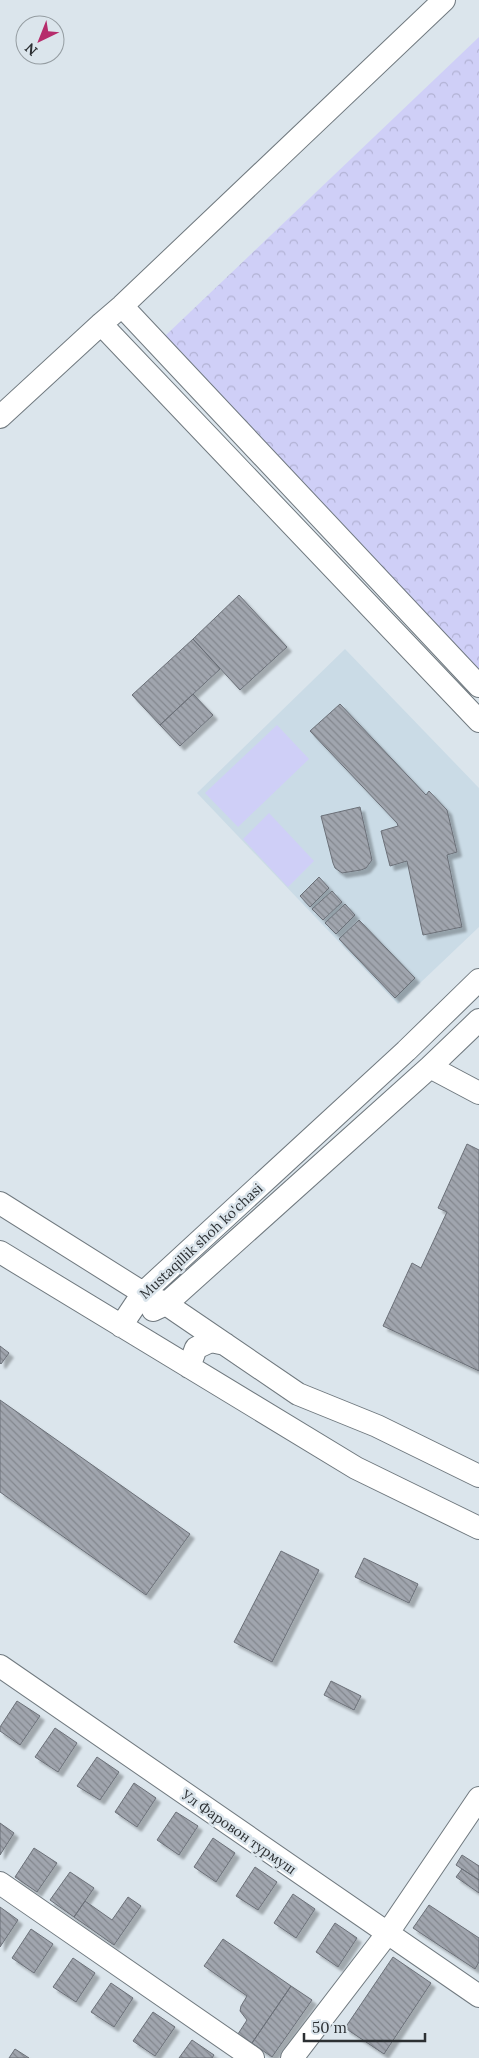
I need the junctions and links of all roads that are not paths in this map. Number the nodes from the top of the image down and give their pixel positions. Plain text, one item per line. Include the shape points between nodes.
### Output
1 (444, 0) edge
2 (122, 306) junction
3 (101, 324) junction
4 (0, 417) edge
5 (479, 686) edge
6 (479, 721) edge
7 (479, 980) edge
8 (479, 1020) edge
9 (430, 1067) junction
10 (479, 1093) edge
11 (0, 1204) edge
12 (0, 1252) edge
13 (143, 1292) junction
14 (166, 1304) junction
15 (121, 1326) junction
16 (225, 1344) junction
17 (189, 1367) junction
18 (479, 1476) edge
19 (479, 1528) edge
20 (0, 1666) edge
21 (479, 1798) edge
22 (0, 1883) edge
23 (387, 1934) junction
24 (479, 1996) edge
25 (253, 2058) edge
26 (292, 2058) edge

1 - 2 street
2 - 3 street
2 - 5 street
3 - 4 street
3 - 6 street
7 - 13 street, Mustaqillik shoh ko'chasi
8 - 9 street, Mustaqillik shoh ko'chasi
9 - 10 street
9 - 14 street, Mustaqillik shoh ko'chasi
11 - 13 street
12 - 15 street
13 - 14 street
13 - 15 street, Mustaqillik shoh ko'chasi
14 - 15 street, Mustaqillik shoh ko'chasi
14 - 16 street
15 - 17 street
16 - 17 street via 211,1341 196,1348
16 - 18 street via 298,1394 378,1426
17 - 19 street via 356,1468
20 - 23 street, Ул Фаровон турмуш
21 - 23 street
22 - 25 street
23 - 24 street, Ул Фаровон турмуш
23 - 26 street

